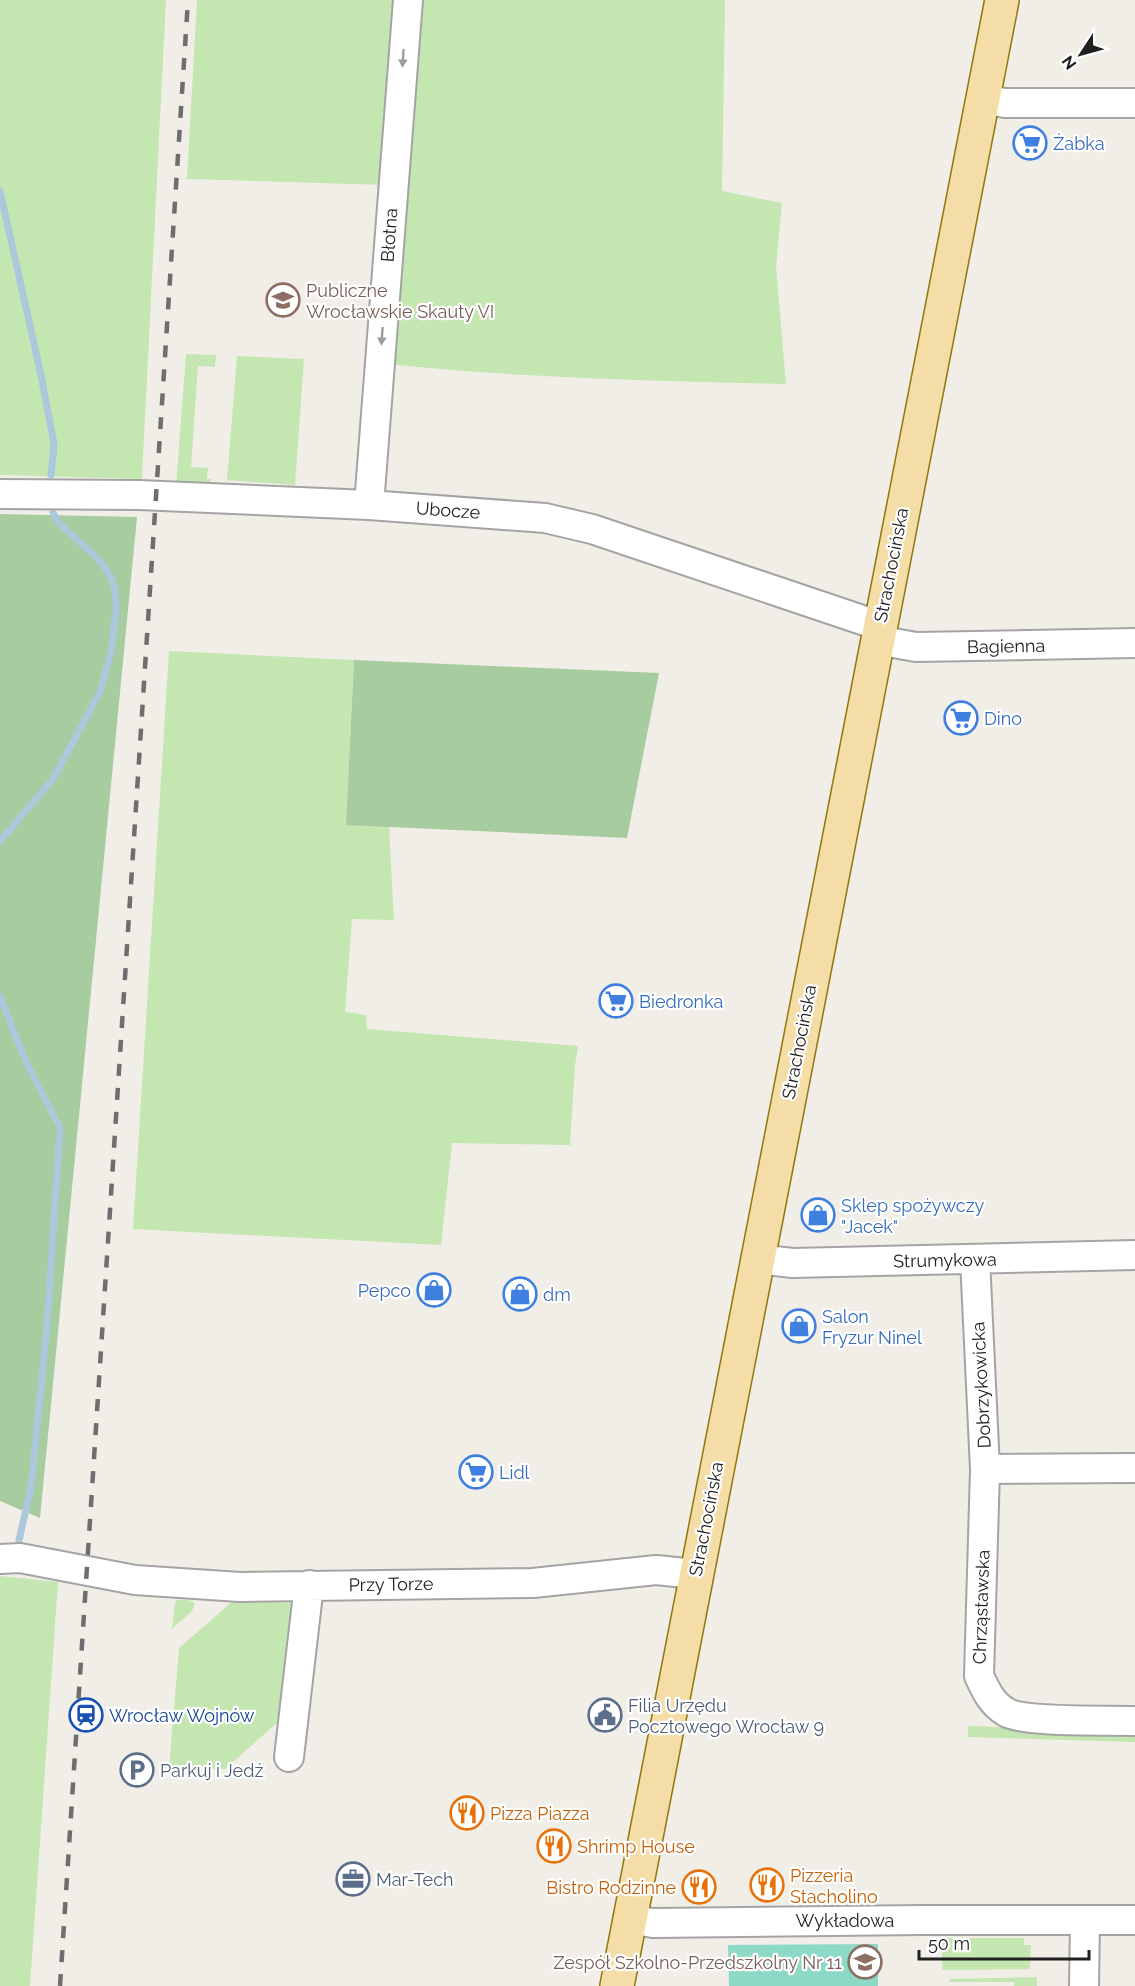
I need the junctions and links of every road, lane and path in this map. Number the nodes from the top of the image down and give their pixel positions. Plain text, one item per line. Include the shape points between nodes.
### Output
1 (408, 0) edge
2 (1002, 0) edge
3 (982, 99) junction
4 (1135, 103) edge
5 (0, 494) edge
6 (369, 505) junction
7 (878, 633) junction
8 (1135, 643) edge
9 (1135, 1255) edge
10 (756, 1259) junction
11 (975, 1259) junction
12 (1135, 1468) edge
13 (985, 1469) junction
14 (0, 1559) edge
15 (695, 1574) junction
16 (309, 1585) junction
17 (1135, 1721) edge
18 (289, 1757) dead end
19 (628, 1919) junction
20 (1135, 1920) edge
21 (1085, 1921) junction
22 (616, 1986) edge
23 (1084, 1986) edge

1 -> 6 street, Błotna
2 - 3 main road, Strachocińska
3 - 4 street via 1005,103
3 - 7 main road, Strachocińska
5 - 6 street, Ubocze via 139,495
6 - 7 street, Ubocze via 545,518 592,529
7 - 8 street, Bagienna via 916,647
7 - 10 main road, Strachocińska
9 - 11 street, Strumykowa
10 - 11 street, Strumykowa via 793,1263
10 - 15 main road, Strachocińska
11 - 13 street, Dobrzykowicka
12 - 13 street, Dobrzykowicka
13 - 17 street, Chrząstawska via 979,1676 989,1698 1007,1713 1032,1718
14 - 16 street, Przy Torze via 20,1558 166,1583
15 - 16 street, Przy Torze via 656,1570 533,1583
15 - 19 main road, Strachocińska
16 - 18 street
19 - 21 street, Wykładowa via 652,1923
19 - 22 main road, Strachocińska
20 - 21 street, Wykładowa
21 - 23 street

